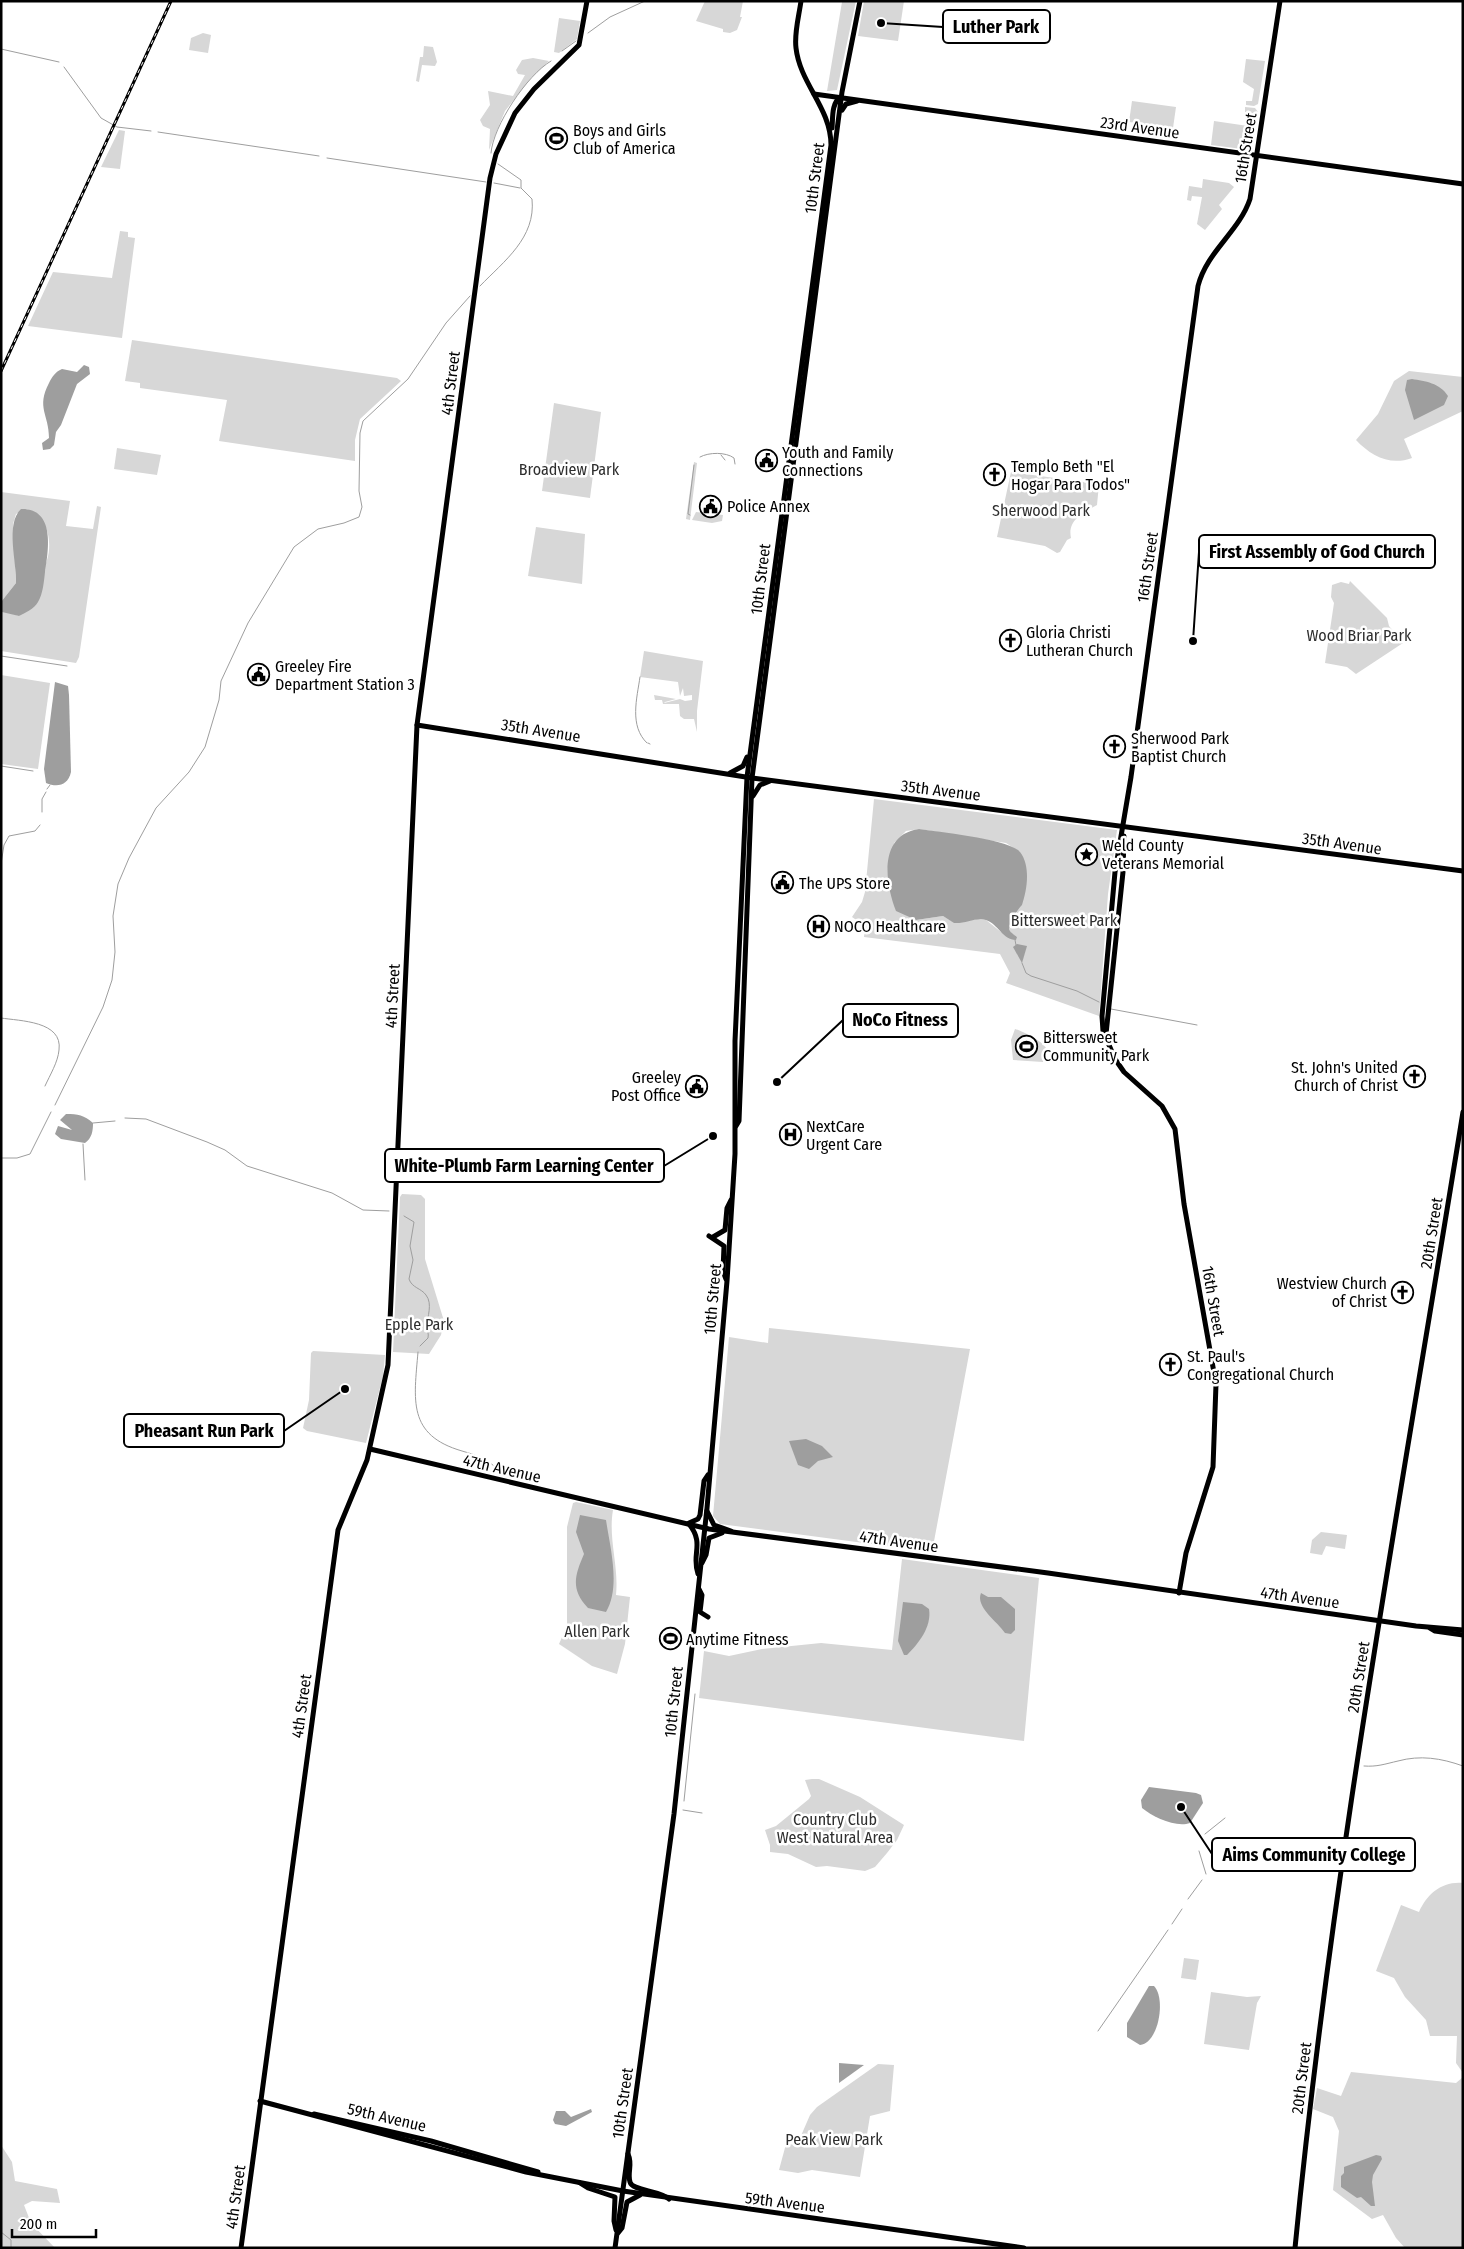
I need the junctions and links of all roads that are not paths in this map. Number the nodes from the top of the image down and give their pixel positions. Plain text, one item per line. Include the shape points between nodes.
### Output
1 (586, 1) edge
2 (801, 1) edge
3 (860, 1) edge
4 (1280, 1) edge
5 (814, 94) junction
6 (841, 98) junction
7 (861, 100) junction
8 (835, 132) junction
9 (1257, 156) junction
10 (826, 183) junction
11 (1463, 184) edge
12 (830, 194) junction
13 (775, 568) junction
14 (777, 589) junction
15 (771, 595) junction
16 (773, 616) junction
17 (760, 695) junction
18 (417, 725) junction
19 (751, 748) junction
20 (729, 773) junction
21 (750, 777) junction
22 (771, 780) junction
23 (751, 804) junction
24 (1124, 826) junction
25 (1463, 871) edge
26 (1463, 1112) edge
27 (736, 1126) junction
28 (732, 1197) junction
29 (727, 1282) junction
30 (370, 1449) junction
31 (709, 1472) junction
32 (706, 1508) junction
33 (688, 1524) junction
34 (704, 1528) junction
35 (726, 1532) junction
36 (733, 1532) junction
37 (700, 1566) junction
38 (699, 1577) junction
39 (698, 1586) junction
40 (1179, 1593) junction
41 (708, 1617) dead end
42 (1380, 1621) junction
43 (1430, 1628) junction
44 (1463, 1630) edge
45 (1463, 1634) edge
46 (260, 2101) junction
47 (628, 2153) junction
48 (578, 2181) junction
49 (623, 2191) junction
50 (642, 2195) junction
51 (670, 2199) junction
52 (617, 2234) junction
53 (241, 2248) edge
54 (614, 2248) edge
55 (1024, 2248) edge
56 (1295, 2248) edge

1 - 18 main road, 4th Street via 579,45 524,101 508,124 493,162
2 - 5 main road, 10th Street via 795,45 803,74
3 - 6 main road
4 - 9 main road, 16th Street
5 - 6 main road, 23rd Avenue
5 - 8 main road, 10th Street
6 - 7 main road, 23rd Avenue
6 - 8 main road via 833,111
7 - 8 main road via 843,107
7 - 9 main road, 23rd Avenue
8 - 10 main road, 10th Street
8 - 12 main road, 10th Street
9 - 11 main road, 23rd Avenue
9 - 24 main road, 16th Street via 1252,191 1245,210 1239,223 1210,258 1198,285
10 - 12 main road
10 - 13 main road, 10th Street
12 - 14 main road, 10th Street
13 - 14 main road via 774,586
13 - 15 main road, 10th Street
14 - 16 main road, 10th Street
15 - 16 main road
15 - 17 main road, 10th Street
16 - 17 main road, 10th Street
17 - 19 main road, 10th Street
17 - 21 main road, 10th Street
18 - 20 main road, 35th Avenue
18 - 30 main road, 4th Street via 388,1365
19 - 20 main road via 743,766
19 - 21 main road, 10th Street
20 - 21 main road, 35th Avenue
21 - 22 main road, 35th Avenue
21 - 23 main road, 10th Street
21 - 27 main road, 10th Street via 735,1041
22 - 23 main road via 756,789
22 - 24 main road, 35th Avenue
23 - 27 main road, 10th Street via 739,1121
24 - 25 main road, 35th Avenue
24 - 40 main road, 16th Street via 1123,872 1106,1034 1124,1072 1162,1106 1174,1129 1216,1384 1213,1467 1186,1553
26 - 42 main road, 20th Street
27 - 28 main road, 10th Street
28 - 29 main road, 10th Street
28 - 29 main road via 726,1208 725,1230 711,1236 724,1246 722,1271
29 - 31 main road, 10th Street
30 - 33 main road, 47th Avenue
30 - 46 main road, 4th Street via 338,1530
31 - 32 main road, 10th Street
31 - 33 main road via 704,1481 700,1515
32 - 34 main road, 10th Street
32 - 36 main road via 714,1525
33 - 34 main road, 47th Avenue
33 - 38 main road via 698,1537 695,1566
34 - 35 main road, 47th Avenue
34 - 37 main road, 10th Street
35 - 36 main road, 47th Avenue
35 - 37 main road via 709,1538
36 - 40 main road, 47th Avenue
37 - 38 main road, 10th Street
38 - 39 main road, 10th Street
39 - 41 main road via 702,1595 700,1612
39 - 47 main road, 10th Street via 674,1814
40 - 42 main road, 47th Avenue
42 - 43 main road, 47th Avenue
42 - 56 main road, 20th Street via 1326,1985
43 - 44 main road, 47th Avenue
43 - 45 main road, 47th Avenue
46 - 48 main road, 59th Avenue via 512,2169
46 - 53 main road, 4th Street
47 - 49 main road, 10th Street
47 - 51 main road via 632,2162 632,2185 659,2192
48 - 49 main road, 59th Avenue
48 - 52 main road via 615,2197
49 - 50 main road, 59th Avenue
49 - 52 main road, 10th Street
50 - 51 main road, 59th Avenue
50 - 52 main road via 627,2202 622,2228
51 - 55 main road, 59th Avenue
52 - 54 main road, 10th Street

